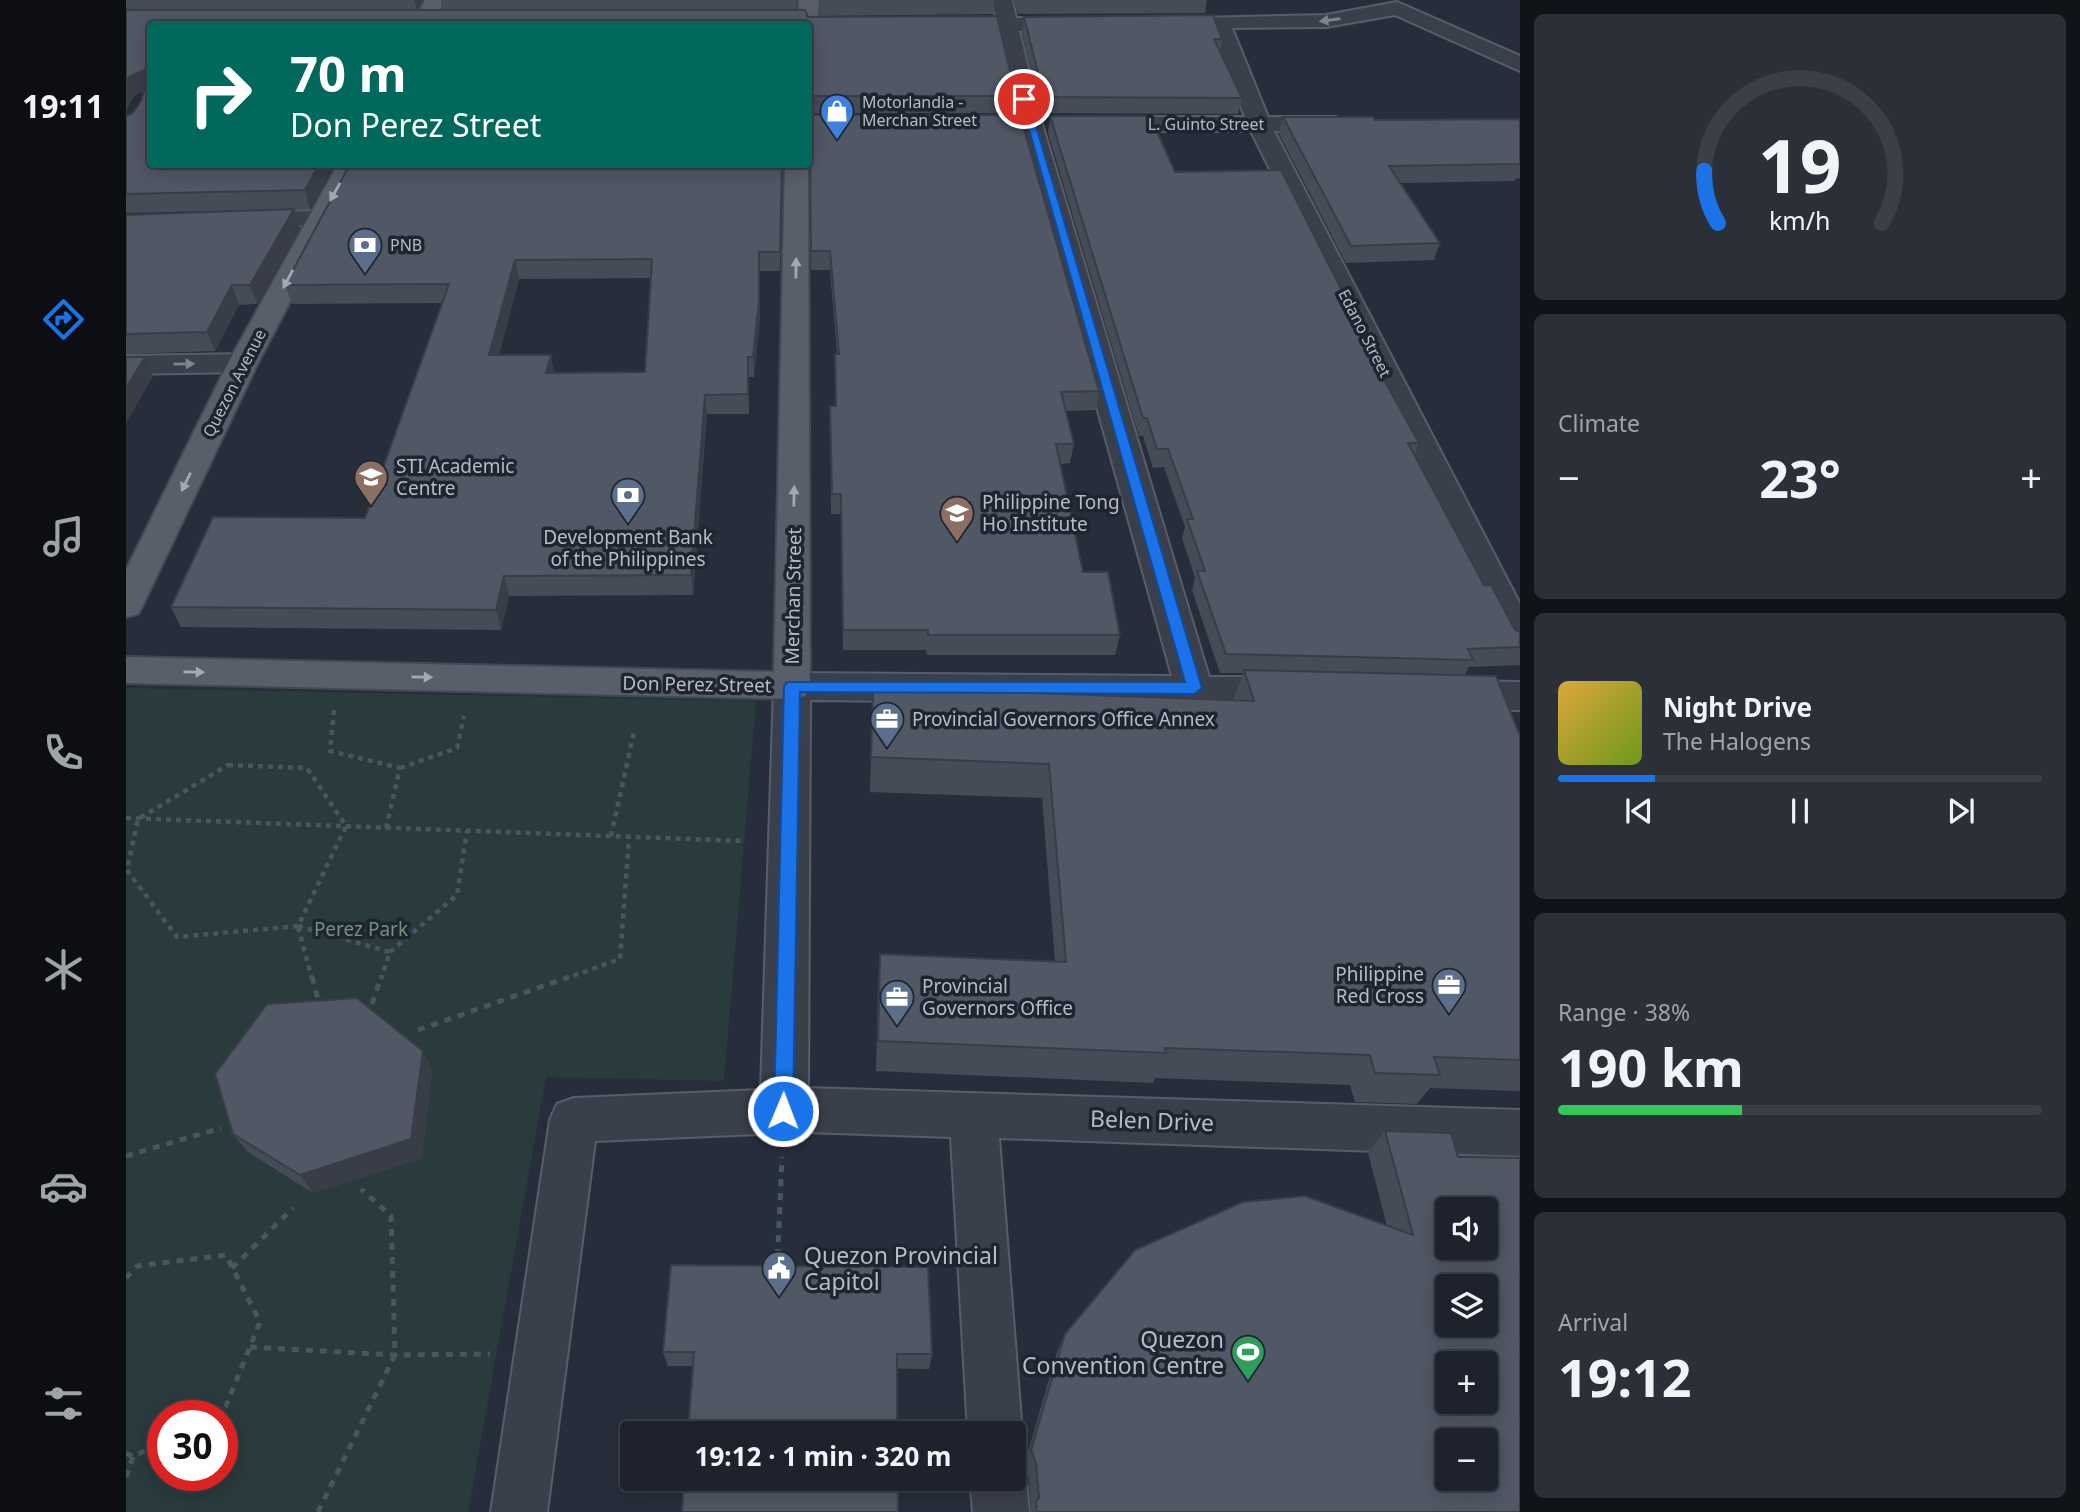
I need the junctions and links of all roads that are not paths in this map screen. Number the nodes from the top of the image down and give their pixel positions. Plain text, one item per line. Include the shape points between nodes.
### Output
1 (809, 0) edge
2 (1004, 12) edge
3 (428, 14) edge
4 (399, 19) edge
5 (452, 19) edge
6 (812, 21) edge
7 (1219, 23) junction
8 (1099, 24) edge
9 (1139, 24) edge
10 (927, 25) edge
11 (1520, 64) edge
12 (1083, 124) edge
13 (1259, 124) junction
14 (1355, 124) edge
15 (348, 168) edge
16 (797, 168) edge
17 (320, 219) junction
18 (223, 221) edge
19 (243, 363) junction
20 (126, 365) edge
21 (126, 605) edge
22 (1520, 638) edge
23 (126, 670) edge
24 (792, 686) junction
25 (1194, 688) junction
26 (1330, 692) edge
27 (1411, 694) edge
28 (1520, 696) edge
29 (783, 1111) junction
30 (973, 1114) junction
31 (1520, 1133) edge
32 (994, 1421) edge
33 (999, 1491) edge
34 (519, 1512) edge
35 (1001, 1512) edge

1 - 6 main road
2 - 8 street
2 - 10 street
2 - 25 street via 1029,123
3 - 4 street
3 - 5 street
7 - 9 street
11 -> 7 street via 1397,8 1326,21
7 - 13 street, Edano Street
12 - 13 street, L. Guinto Street
13 - 14 street, L. Guinto Street
13 - 22 street, Edano Street
15 -> 17 main road, Quezon Avenue
24 -> 16 main road, Merchan Street
17 - 18 street
17 -> 19 main road, Quezon Avenue
20 -> 19 street
19 -> 21 main road, Quezon Avenue
23 -> 24 main road, Don Perez Street
24 - 25 street, Don Perez Street
24 - 29 street, Merchan Street
25 - 26 street, Don Perez Street
27 - 28 street
29 - 30 street, Belen Drive
29 - 34 street, Belen Drive via 574,1120
30 - 31 street, Belen Drive
30 - 32 street
33 - 35 street

